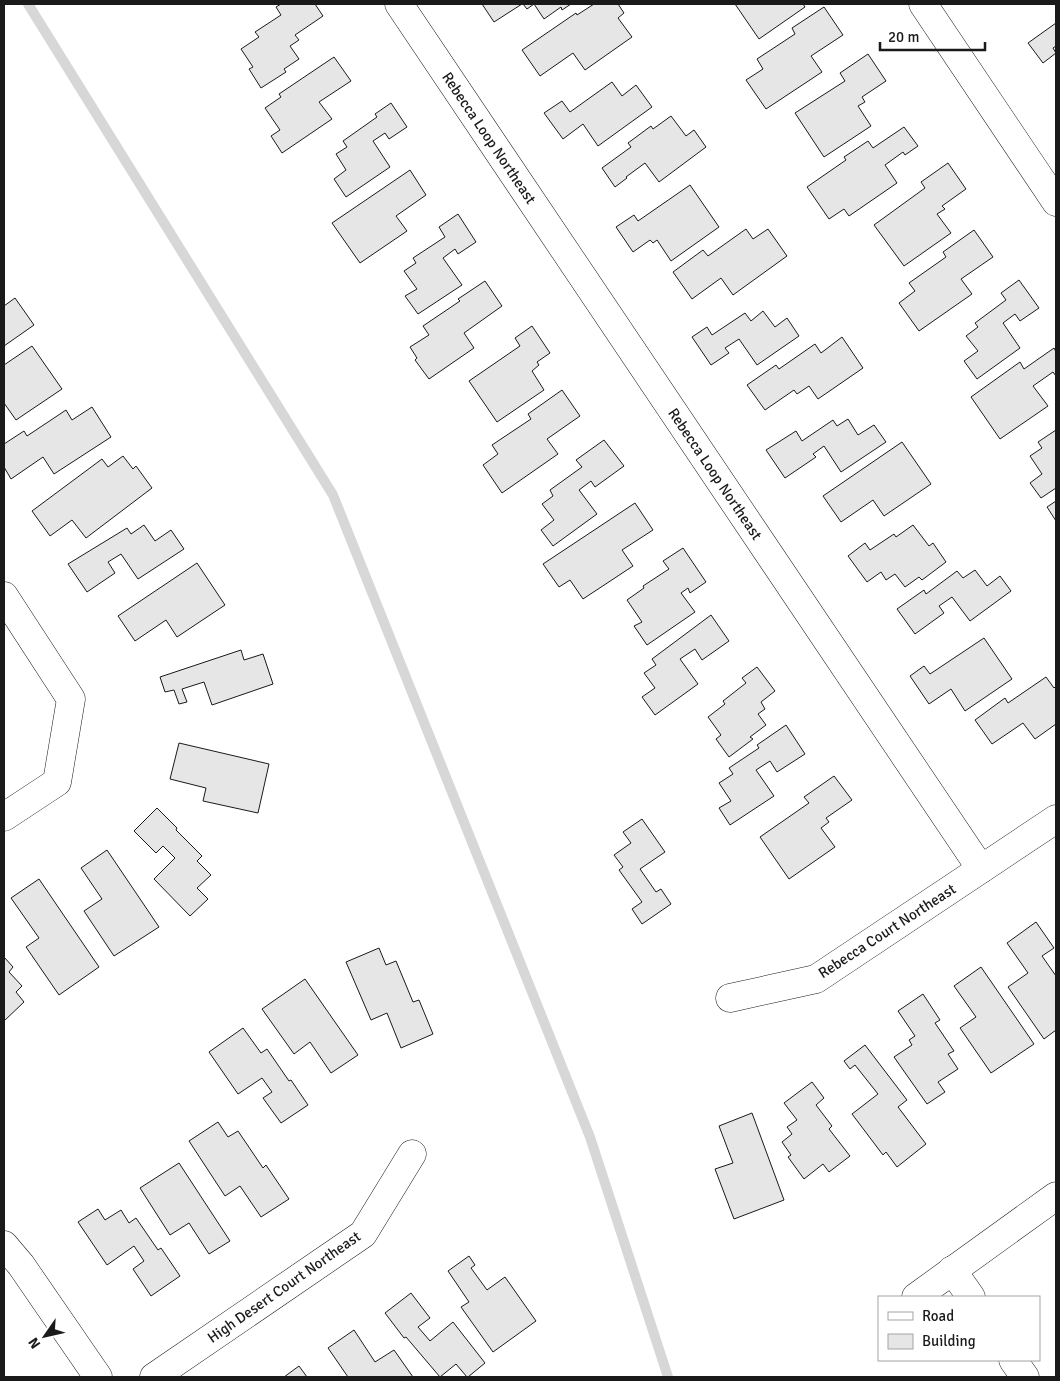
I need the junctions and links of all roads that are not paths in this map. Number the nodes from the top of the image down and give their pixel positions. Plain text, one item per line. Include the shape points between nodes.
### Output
1 (399, 4) edge
2 (924, 4) edge
3 (1056, 202) edge
4 (4, 596) edge
5 (4, 817) edge
6 (1056, 819) edge
7 (981, 869) junction
8 (730, 998) dead end
9 (412, 1154) dead end
10 (1056, 1196) edge
11 (4, 1245) edge
12 (952, 1270) junction
13 (917, 1296) edge
14 (970, 1296) edge
15 (1014, 1361) edge
16 (98, 1377) edge
17 (154, 1377) edge
18 (1025, 1377) edge

1 - 7 street, Rebecca Loop Northeast
2 - 3 street
4 - 5 street via 71,699 57,782
6 - 7 street
7 - 8 street, Rebecca Court Northeast via 816,979
9 - 17 street, High Desert Court Northeast via 363,1234
10 - 12 street
11 - 16 street
12 - 13 street
12 - 14 street
15 - 18 street

